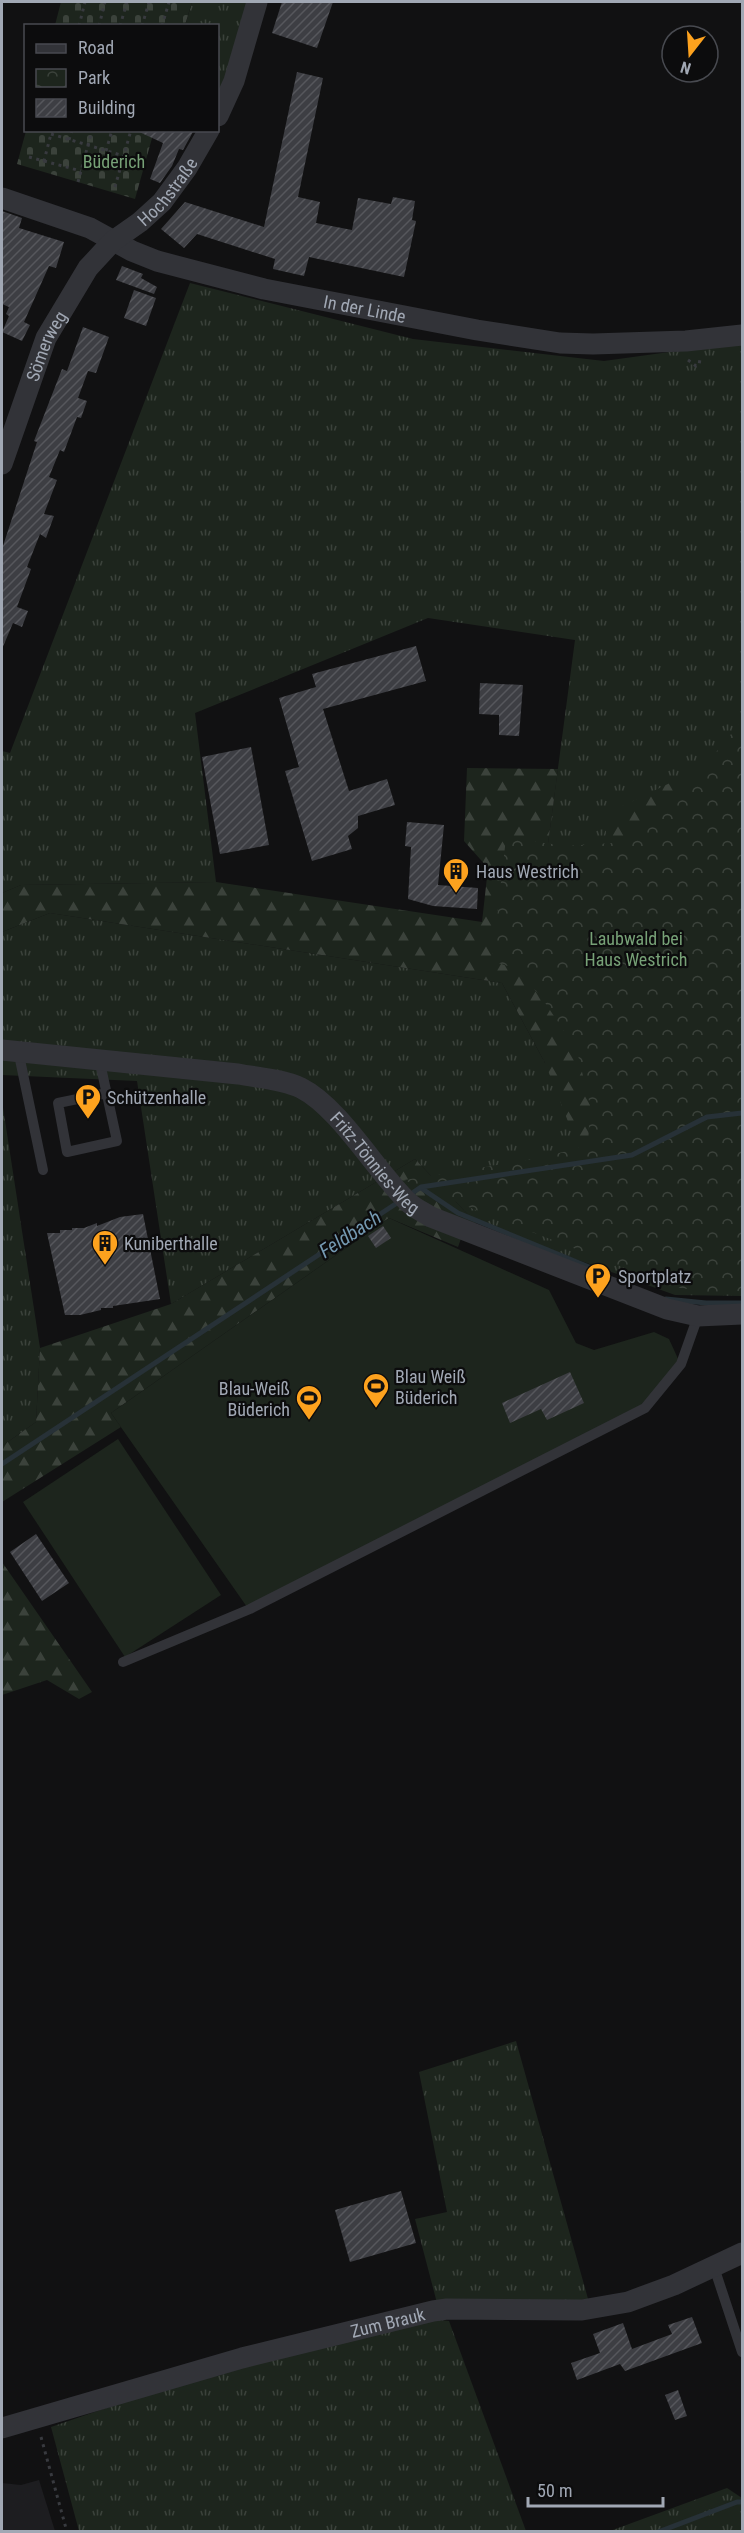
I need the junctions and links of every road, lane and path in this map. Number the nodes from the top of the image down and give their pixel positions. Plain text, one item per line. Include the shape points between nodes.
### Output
1 (85, 2) edge
2 (105, 2) edge
3 (127, 2) edge
4 (149, 2) edge
5 (169, 2) edge
6 (257, 2) edge
7 (80, 24) edge
8 (100, 24) edge
9 (121, 24) edge
10 (143, 24) edge
11 (163, 24) edge
12 (219, 114) edge
13 (51, 132) edge
14 (71, 132) edge
15 (91, 132) edge
16 (111, 132) edge
17 (130, 132) edge
18 (208, 132) edge
19 (69, 140) junction
20 (88, 145) junction
21 (106, 151) junction
22 (124, 156) junction
23 (29, 157) dead end
24 (44, 161) junction
25 (81, 171) junction
26 (78, 182) dead end
27 (115, 187) dead end
28 (2, 198) edge
29 (113, 241) junction
30 (742, 335) edge
31 (2, 464) edge
32 (10, 1050) edge
33 (99, 1058) junction
34 (107, 1093) junction
35 (42, 1170) dead end
36 (742, 1314) edge
37 (698, 1316) junction
38 (123, 1662) dead end
39 (742, 2253) edge
40 (714, 2266) junction
41 (742, 2352) edge
42 (35, 2418) junction
43 (2, 2428) edge
44 (67, 2532) edge

1 - 7 path
2 - 8 path
3 - 9 path
4 - 10 path
5 - 11 path
6 - 12 street via 234,81
13 - 19 path
13 - 24 path
14 - 19 path
15 - 20 path
16 - 21 path
17 - 22 path
18 - 29 street, Hochstraße via 162,202
19 - 20 path
20 - 21 path
20 - 25 path
21 - 22 path
22 - 27 path
23 - 24 path
24 - 25 path
25 - 26 path
28 - 29 street, In der Linde via 66,219
29 - 30 street, In der Linde via 157,261 264,289 560,343 686,341
29 - 31 street, Sömerweg via 88,268 46,338
32 - 33 street, Fritz-Tönnies-Weg
32 - 35 lane
33 - 34 lane
33 - 37 street, Fritz-Tönnies-Weg via 238,1074 301,1089 322,1104 405,1198 431,1217 668,1309
34 - 34 lane via 117,1141 68,1152 58,1103
36 - 37 street, Fritz-Tönnies-Weg
37 - 38 lane via 681,1364 645,1408 250,1609
39 - 40 street, Zum Brauk
40 - 41 lane
40 - 42 street, Zum Brauk via 628,2302 582,2310 433,2311 242,2358
42 - 43 street, Zum Brauk
42 - 44 path

